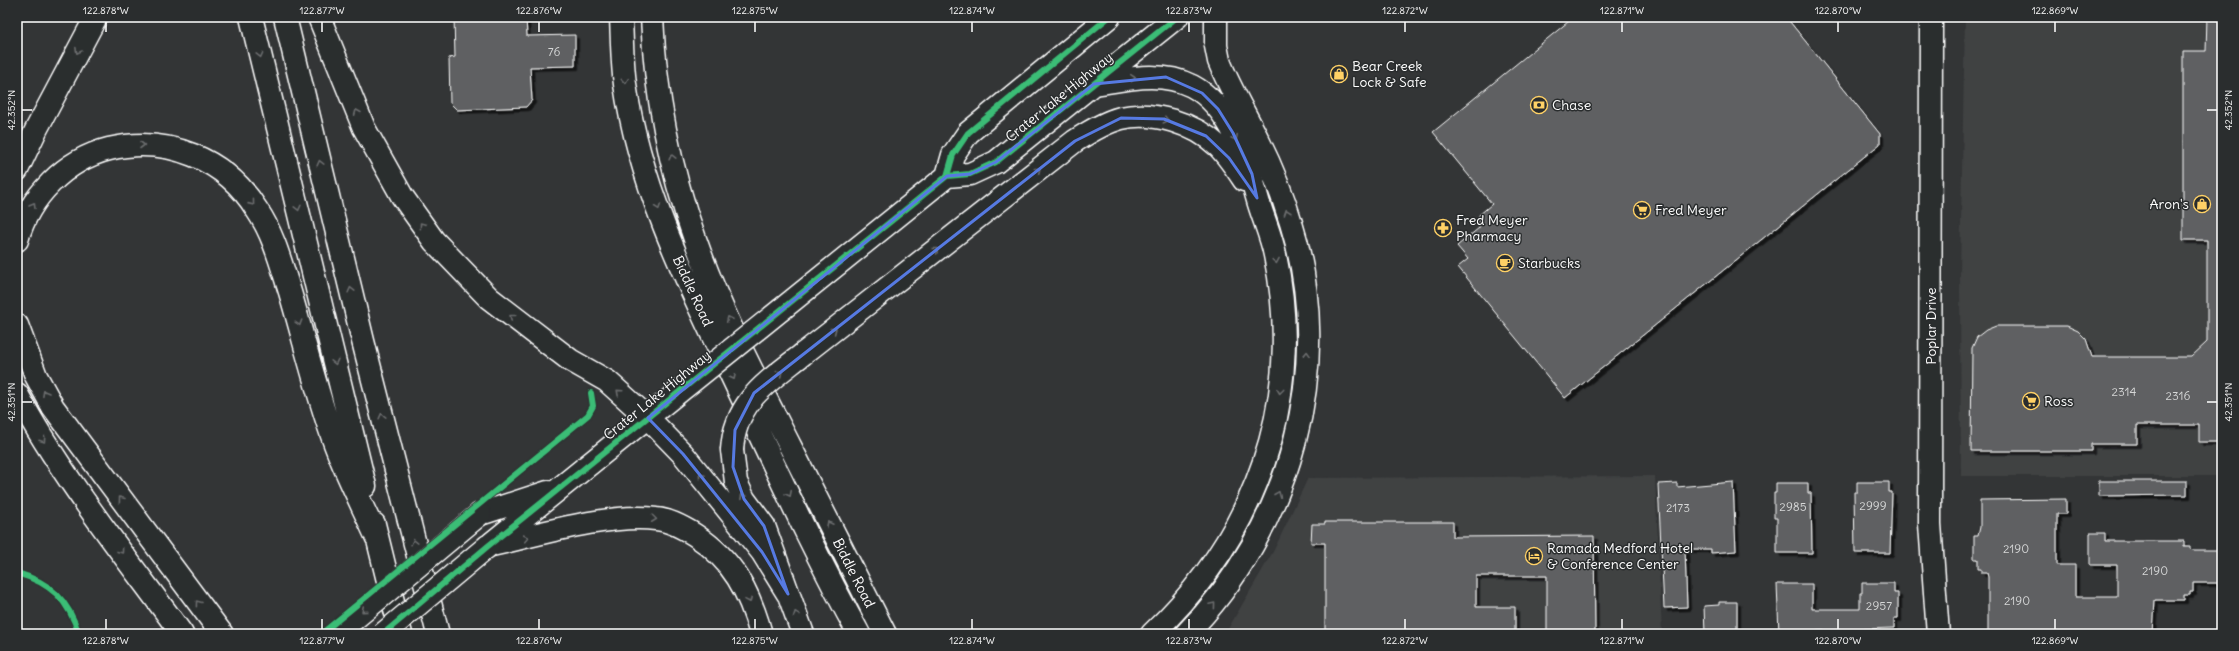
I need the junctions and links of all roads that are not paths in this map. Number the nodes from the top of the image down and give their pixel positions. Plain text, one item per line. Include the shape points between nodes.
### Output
1 (96, 17) edge
2 (251, 17) edge
3 (285, 17) edge
4 (319, 17) edge
5 (622, 17) edge
6 (652, 17) edge
7 (1109, 17) edge
8 (1178, 17) edge
9 (1216, 17) edge
10 (1931, 17) edge
11 (1094, 84) junction
12 (17, 170) edge
13 (947, 176) junction
14 (1257, 198) junction
15 (17, 240) edge
16 (17, 325) edge
17 (17, 394) edge
18 (648, 418) junction
19 (562, 487) junction
20 (377, 538) junction
21 (488, 546) junction
22 (788, 594) junction
23 (182, 634) edge
24 (222, 634) edge
25 (336, 634) edge
26 (383, 634) edge
27 (401, 634) edge
28 (438, 634) edge
29 (761, 634) edge
30 (803, 634) edge
31 (859, 634) edge
32 (884, 634) edge
33 (1152, 634) edge
34 (1186, 634) edge
35 (1938, 634) edge

1 -> 12 main road
2 -> 20 main road
28 -> 3 main road via 363,341
18 -> 4 main road via 606,381 570,360 489,298 434,241 402,196 364,128
5 -> 31 main road, Biddle Road via 625,84 631,117 640,155 679,263 765,446
32 -> 6 main road, Biddle Road via 769,405 716,292 695,239 665,129
7 - 13 main road, Crater Lake Highway via 968,133 953,154
8 - 11 main road, Crater Lake Highway
34 -> 9 main road via 1223,593 1244,563 1272,510 1283,482 1300,421 1306,364 1305,287 1292,225 1272,170 1219,61
10 - 35 main road, Poplar Drive via 1930,524
11 - 13 main road, Crater Lake Highway via 996,162 970,174
11 -> 14 main road via 1134,78 1166,77 1185,83 1202,93 1218,109 1232,133 1252,174
13 - 18 main road, Crater Lake Highway, bridge
22 -> 14 main road, bridge via 764,526 736,482 732,450 738,421 754,393 1075,141 1098,127 1121,118 1144,116 1164,119 1187,126 1206,136 1229,158
14 -> 33 main road via 1275,254 1283,315 1280,390 1270,442 1245,510 1228,542 1188,597
15 -> 20 main road via 34,202 50,183 76,163 107,150 144,144 178,149 223,171 257,209 274,242 336,444
24 -> 16 main road via 53,407 36,376
17 -> 23 main road via 35,428 66,474
18 - 19 main road, Crater Lake Highway
22 -> 18 main road via 762,552 683,454
19 - 21 main road, Crater Lake Highway
19 -> 25 main road, bridge via 480,514
20 - 27 main road
21 - 26 main road, Crater Lake Highway, bridge
21 -> 29 main road via 600,522 633,518 657,519 675,524 706,543 731,567 743,586
30 -> 22 main road

